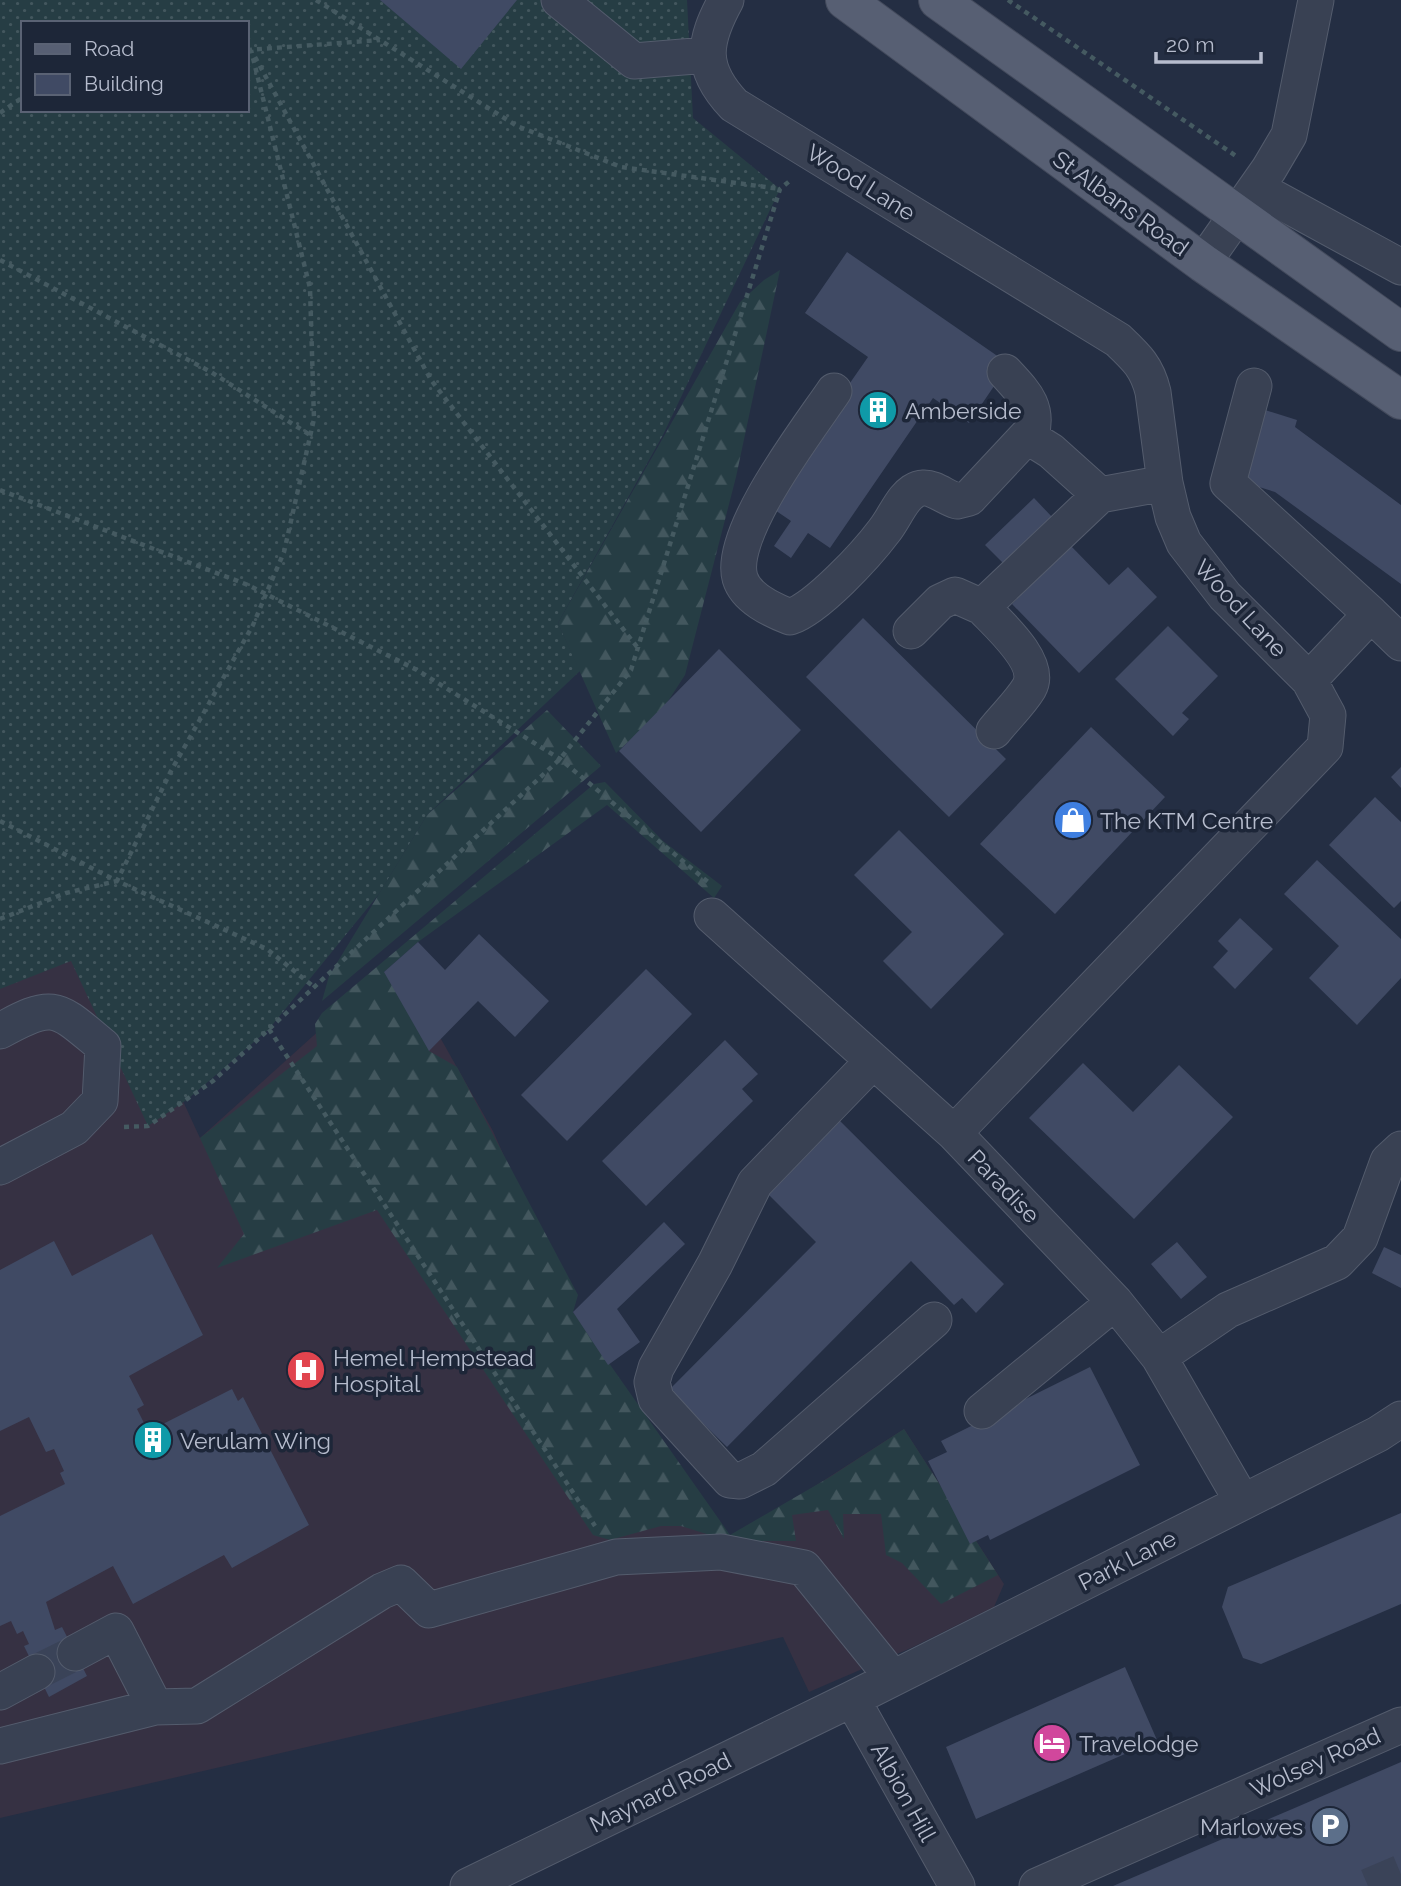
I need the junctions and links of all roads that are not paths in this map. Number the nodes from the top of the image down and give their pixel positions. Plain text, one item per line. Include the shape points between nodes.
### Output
1 (559, 0) edge
2 (726, 0) edge
3 (845, 0) edge
4 (938, 0) edge
5 (1316, 0) edge
6 (707, 55) junction
7 (1254, 191) junction
8 (1203, 263) junction
9 (1401, 267) edge
10 (1401, 332) edge
11 (1005, 372) dead end
12 (1254, 386) dead end
13 (834, 391) dead end
14 (1401, 400) edge
15 (1031, 436) junction
16 (1165, 483) junction
17 (1101, 495) junction
18 (982, 607) junction
19 (1371, 614) junction
20 (912, 631) dead end
21 (1401, 643) edge
22 (1309, 680) junction
23 (994, 731) dead end
24 (712, 916) road end
25 (0, 1031) edge
26 (873, 1061) junction
27 (954, 1133) junction
28 (1401, 1149) edge
29 (0, 1167) edge
30 (1115, 1302) junction
31 (934, 1320) dead end
32 (1159, 1357) junction
33 (982, 1411) dead end
34 (1401, 1419) edge
35 (1242, 1501) junction
36 (75, 1653) tunnel mouth
37 (37, 1672) tunnel mouth
38 (893, 1678) junction
39 (0, 1692) edge
40 (852, 1699) junction
41 (155, 1707) junction
42 (1401, 1725) edge
43 (0, 1746) edge
44 (468, 1886) edge
45 (957, 1886) edge
46 (1037, 1886) edge

1 - 6 street via 634,61
2 - 6 street via 709,32
3 - 8 main road, St Albans Road
4 - 7 main road
5 - 7 street via 1289,135
6 - 16 street, Wood Lane via 712,75 734,105 1118,341 1141,360 1153,392
7 - 8 street
7 - 9 street
7 - 10 main road
8 - 14 main road, St Albans Road
11 - 15 street via 1034,408
12 - 19 street via 1228,483
13 - 15 street via 766,489 740,562 739,576 748,593 790,617 857,563 906,497 923,488 957,501 969,498 1023,439
15 - 17 street
16 - 17 street
16 - 22 street, Wood Lane via 1184,543 1201,568
17 - 18 street
18 - 20 street via 956,595 940,602
18 - 23 street via 1028,660 1031,671 1030,686
19 - 21 street
19 - 22 street
22 - 27 street, Wood Lane via 1328,715 1325,747
24 - 26 street, Paradise
25 - 29 street via 33,1013 64,1013 103,1046 100,1101 74,1128
26 - 27 street, Paradise
26 - 31 street via 755,1183 656,1368 652,1382 656,1399 730,1480 740,1481 764,1469
27 - 30 street, Paradise
28 - 32 street via 1388,1161 1360,1238 1337,1262 1228,1310
30 - 32 street, Paradise
30 - 33 street
32 - 35 street, Paradise
34 - 35 street, Park Lane
35 - 38 street, Park Lane
36 - 41 street via 116,1631
37 - 39 street
38 - 40 street, Park Lane
38 - 41 street via 804,1568 721,1552 615,1557 429,1610 401,1583 197,1706
40 - 44 street, Maynard Road
40 - 45 street, Albion Hill
41 - 43 street
42 - 46 street, Wolsey Road

